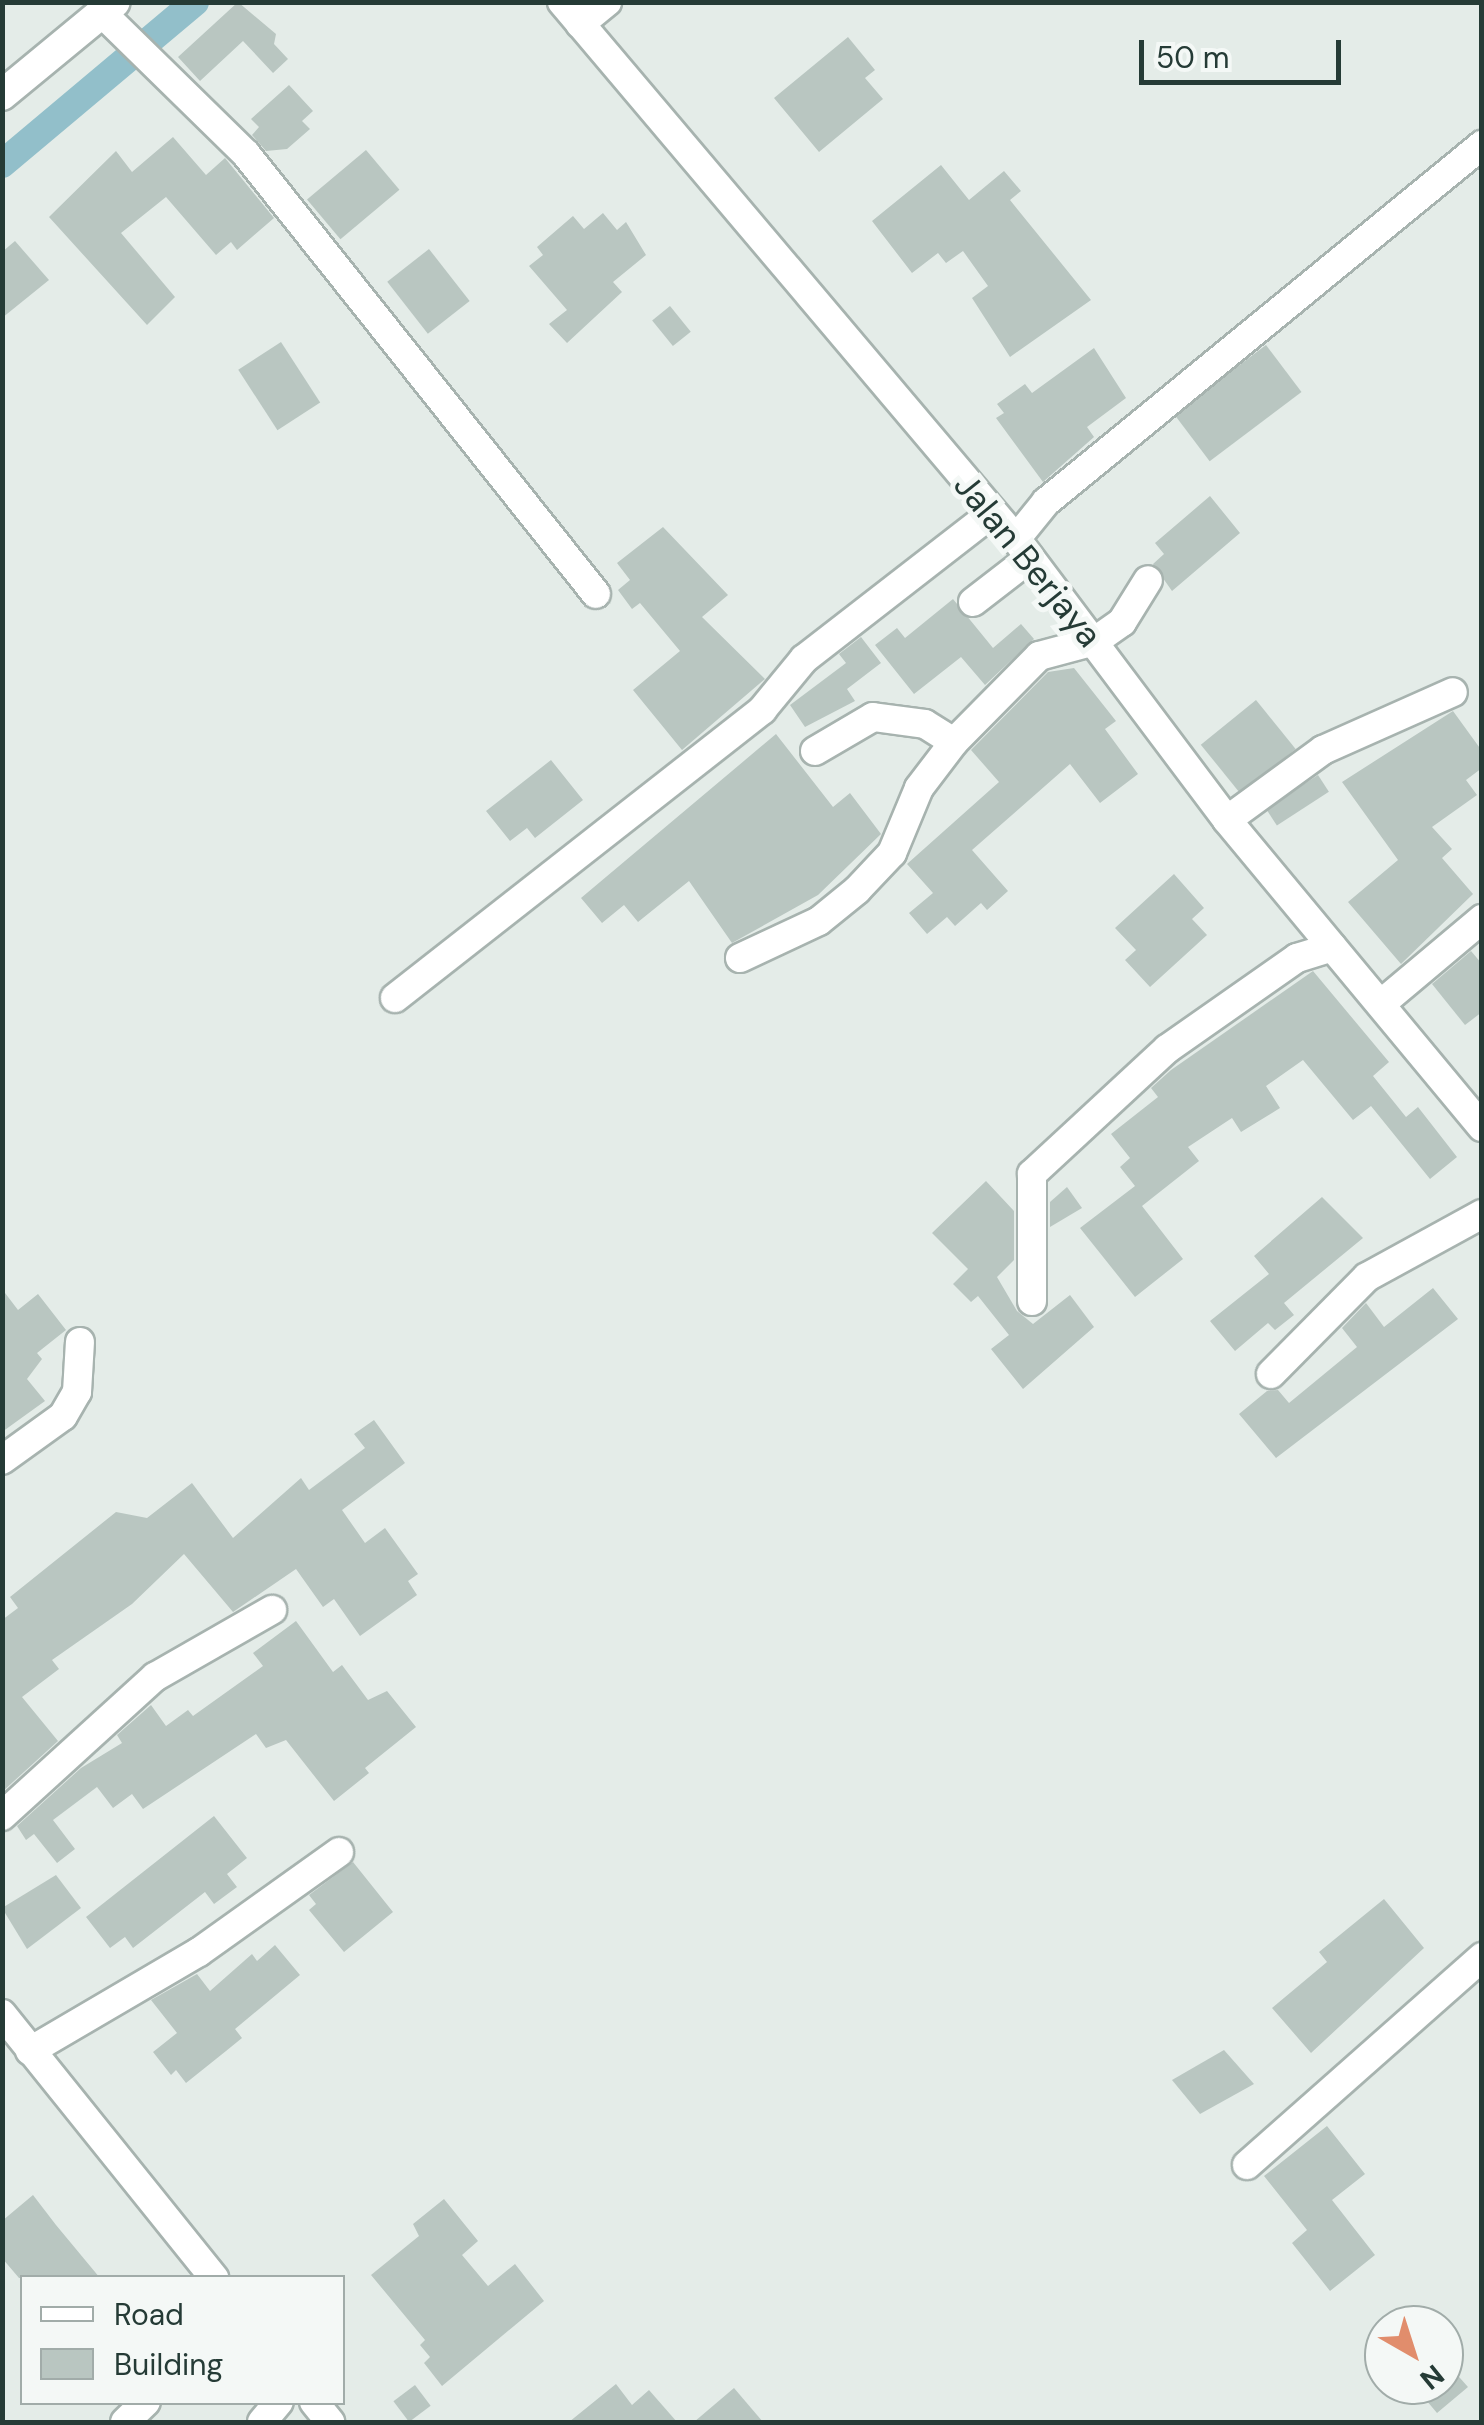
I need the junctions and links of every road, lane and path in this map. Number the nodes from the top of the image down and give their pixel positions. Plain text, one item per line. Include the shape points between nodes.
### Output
1 (607, 2) edge
2 (108, 8) edge
3 (571, 13) edge
4 (2, 96) edge
5 (1482, 145) edge
6 (992, 513) junction
7 (1023, 548) junction
8 (1148, 580) dead end
9 (596, 594) dead end
10 (972, 602) dead end
11 (1095, 641) junction
12 (1454, 692) dead end
13 (954, 742) junction
14 (815, 750) dead end
15 (1227, 820) junction
16 (1482, 919) edge
17 (1332, 947) junction
18 (740, 958) dead end
19 (395, 998) dead end
20 (1382, 1003) junction
21 (1480, 1124) edge
22 (1482, 1214) edge
23 (1032, 1301) dead end
24 (80, 1342) dead end
25 (1271, 1374) dead end
26 (2, 1460) edge
27 (272, 1610) dead end
28 (2, 1816) edge
29 (339, 1852) dead end
30 (1482, 1957) edge
31 (2, 2014) edge
32 (30, 2051) junction
33 (1247, 2165) dead end
34 (212, 2275) edge

1 - 3 street
2 - 4 street
2 - 9 street via 127,38 246,154
3 - 6 street, Jalan Berjaya
5 - 7 street via 1046,502
6 - 7 street, Jalan Berjaya
6 - 19 street via 804,659 762,710
7 - 10 street
7 - 11 street, Jalan Berjaya
8 - 11 street via 1141,602
11 - 13 street via 1038,656
11 - 15 street, Jalan Berjaya
12 - 15 street via 1324,750
13 - 14 street via 925,724 873,717
13 - 18 street via 918,788 892,853 857,890 819,921
15 - 17 street, Jalan Berjaya
16 - 20 street
17 - 20 street, Jalan Berjaya
17 - 23 street via 1296,958 1167,1049 1032,1174
20 - 21 street, Jalan Berjaya
22 - 25 street via 1367,1277
24 - 26 street via 77,1392 62,1416
27 - 28 street via 155,1678
29 - 32 street via 199,1952
30 - 33 street
31 - 32 street
32 - 34 street

